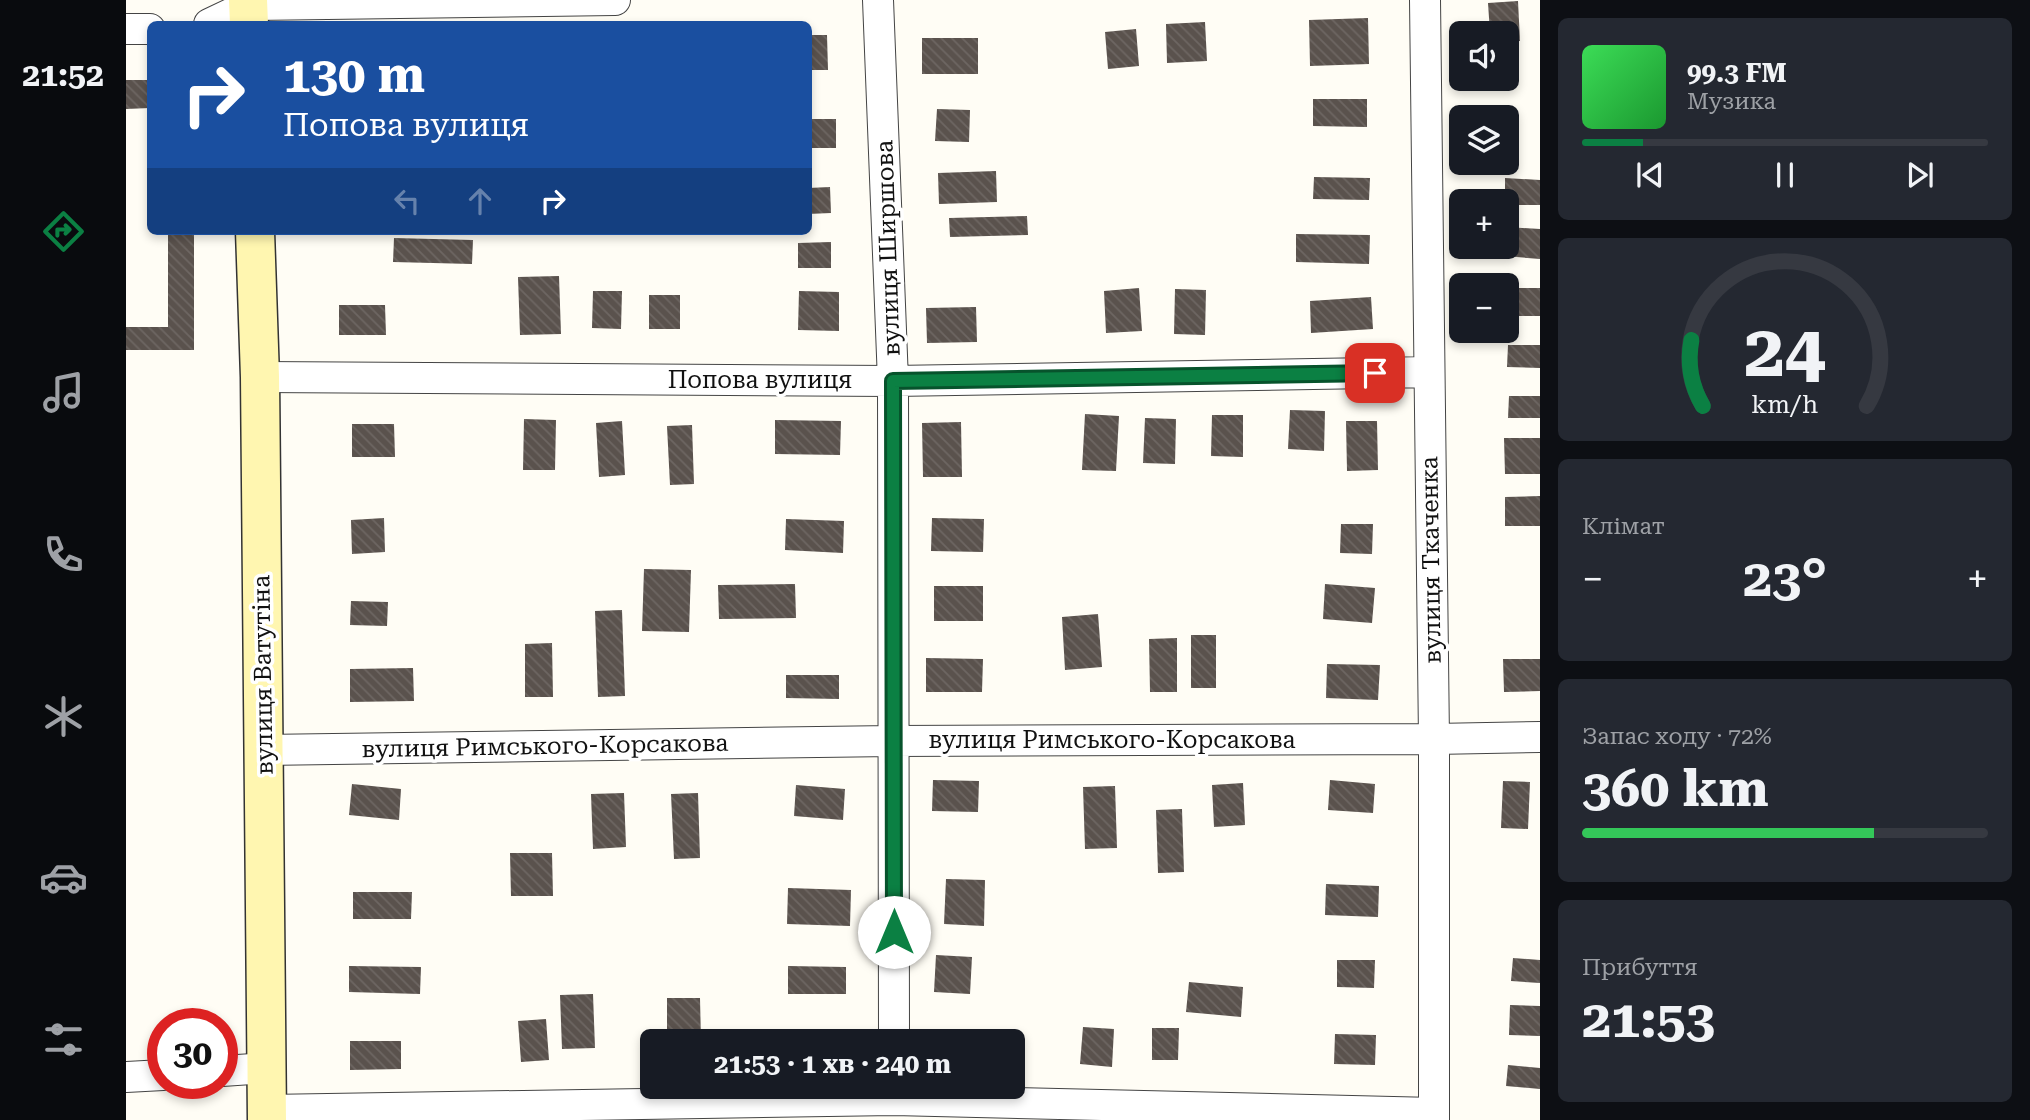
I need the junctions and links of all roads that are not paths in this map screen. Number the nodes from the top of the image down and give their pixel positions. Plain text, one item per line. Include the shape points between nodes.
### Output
1 (615, 0) edge
2 (878, 0) edge
3 (1425, 0) edge
4 (249, 10) edge
5 (218, 21) edge
6 (126, 29) edge
7 (147, 29) edge
8 (255, 235) edge
9 (1429, 372) junction
10 (260, 377) junction
11 (893, 381) junction
12 (1540, 737) edge
13 (1434, 739) junction
14 (892, 741) junction
15 (263, 750) junction
16 (894, 1029) edge
17 (267, 1068) junction
18 (238, 1070) edge
19 (147, 1076) edge
20 (126, 1077) edge
21 (895, 1102) edge
22 (267, 1115) edge
23 (1434, 1117) edge

1 - 4 street
2 - 11 street, вулиця Ширшова
3 - 9 street, вулиця Ткаченка
4 - 5 street
6 - 7 street
8 - 10 street, вулиця Ватутіна
9 - 11 street, Попова вулиця
9 - 13 street, вулиця Ткаченка
10 - 11 street, Попова вулиця
10 - 15 street, вулиця Ватутіна
11 - 14 street, вулиця Ширшова
12 - 13 street, вулиця Римського-Корсакова
13 - 14 street, вулиця Римського-Корсакова
13 - 23 street, вулиця Ткаченка
14 - 15 street, вулиця Римського-Корсакова
14 - 16 street, вулиця Ширшова
15 - 17 street, вулиця Ватутіна
17 - 18 street
17 - 22 street, вулиця Ватутіна
19 - 20 street
21 - 22 street
21 - 23 street

